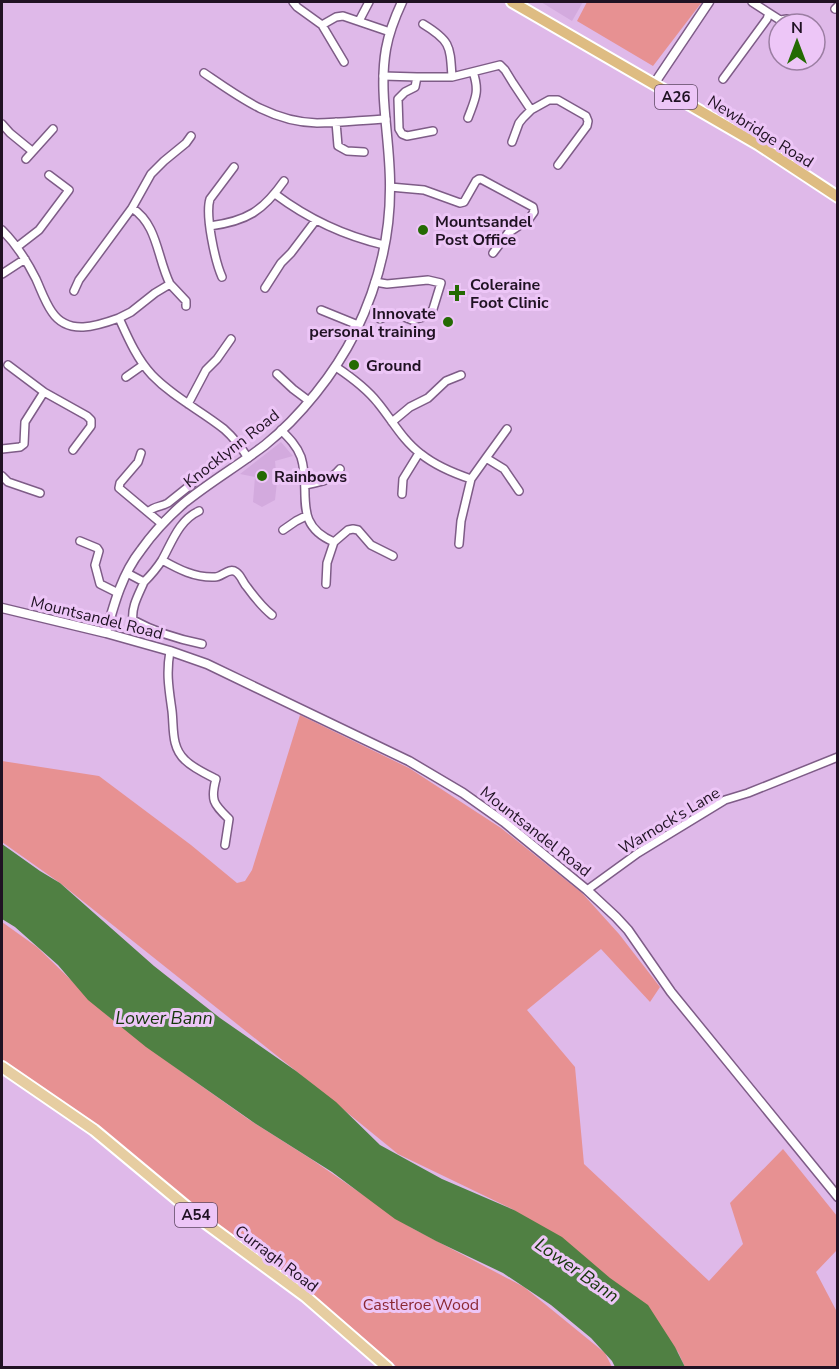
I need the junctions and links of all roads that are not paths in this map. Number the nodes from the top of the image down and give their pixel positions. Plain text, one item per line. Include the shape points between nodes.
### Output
1 (293, 2) edge
2 (369, 2) edge
3 (402, 2) edge
4 (512, 2) edge
5 (709, 2) edge
6 (752, 2) edge
7 (767, 12) edge
8 (767, 19) edge
9 (359, 21) junction
10 (423, 24) dead end
11 (322, 26) junction
12 (390, 32) junction
13 (344, 62) dead end
14 (473, 72) junction
15 (204, 73) dead end
16 (383, 76) junction
17 (417, 77) junction
18 (452, 77) junction
19 (723, 78) dead end
20 (654, 84) junction
21 (531, 110) junction
22 (468, 118) dead end
23 (386, 119) junction
24 (336, 122) junction
25 (3, 128) edge
26 (53, 129) dead end
27 (433, 130) dead end
28 (191, 136) dead end
29 (512, 142) dead end
30 (32, 151) junction
31 (364, 152) dead end
32 (26, 159) dead end
33 (558, 165) dead end
34 (234, 167) dead end
35 (49, 175) dead end
36 (284, 181) dead end
37 (390, 187) junction
38 (275, 194) junction
39 (837, 196) edge
40 (132, 207) junction
41 (316, 220) junction
42 (210, 226) junction
43 (2, 230) edge
44 (384, 245) junction
45 (17, 247) junction
46 (493, 253) dead end
47 (25, 259) junction
48 (2, 274) edge
49 (222, 277) dead end
50 (375, 282) junction
51 (170, 284) junction
52 (265, 288) dead end
53 (74, 291) dead end
54 (186, 306) dead end
55 (321, 310) dead end
56 (119, 318) junction
57 (380, 319) dead end
58 (358, 326) junction
59 (231, 339) dead end
60 (8, 365) dead end
61 (143, 365) junction
62 (336, 367) junction
63 (277, 374) dead end
64 (461, 375) dead end
65 (126, 377) dead end
66 (44, 392) junction
67 (309, 401) junction
68 (188, 404) junction
69 (392, 422) junction
70 (507, 429) dead end
71 (282, 430) junction
72 (2, 449) edge
73 (74, 450) dead end
74 (141, 453) dead end
75 (419, 453) junction
76 (248, 458) junction
77 (486, 458) junction
78 (340, 469) dead end
79 (2, 476) edge
80 (471, 480) junction
81 (193, 483) dead end
82 (305, 485) junction
83 (519, 491) dead end
84 (40, 493) dead end
85 (402, 494) dead end
86 (199, 511) dead end
87 (148, 512) junction
88 (306, 516) junction
89 (162, 524) junction
90 (283, 530) dead end
91 (80, 541) dead end
92 (334, 542) junction
93 (459, 544) dead end
94 (393, 556) dead end
95 (162, 560) junction
96 (127, 573) junction
97 (144, 582) junction
98 (326, 584) dead end
99 (118, 593) junction
100 (2, 608) edge
101 (272, 615) dead end
102 (106, 633) junction
103 (202, 644) dead end
104 (170, 651) junction
105 (837, 757) edge
106 (225, 845) dead end
107 (586, 890) junction
108 (2, 1067) edge
109 (837, 1197) edge
110 (388, 1368) edge

1 - 11 street
2 - 9 street
3 - 12 street, Knocklynn Road
4 - 20 highway, Newbridge Road / A26
5 - 20 street
6 - 7 street
8 - 19 street
9 - 11 street via 340,16
9 - 12 street
10 - 18 street via 447,44
11 - 13 street
12 - 16 street, Knocklynn Road
14 - 18 street
14 - 21 street via 500,65
14 - 22 street via 477,93
15 - 24 street via 268,113 309,122
16 - 17 street
16 - 23 street, Knocklynn Road
17 - 18 street
17 - 27 street via 415,87 398,99 399,129 407,136
20 - 39 highway, Newbridge Road / A26
21 - 29 street via 519,123
21 - 33 street via 555,99 588,119
23 - 24 street
23 - 37 street, Knocklynn Road
24 - 31 street via 338,146
25 - 30 street
26 - 30 street
28 - 40 street via 152,174
30 - 32 street
34 - 42 street via 210,199
35 - 45 street via 69,190 39,230
36 - 38 street
37 - 44 street, Knocklynn Road
37 - 46 street via 424,190 460,203 481,179 533,207 529,219 508,233
38 - 41 street
38 - 42 street via 251,214
40 - 51 street via 153,233
40 - 53 street
41 - 44 street
41 - 52 street
42 - 49 street
43 - 45 street
44 - 50 street, Knocklynn Road
45 - 47 street
47 - 48 street
47 - 56 street via 53,315 61,322 82,328
50 - 57 street via 441,283 428,316 412,320 390,314
50 - 58 street, Knocklynn Road
51 - 54 street
51 - 56 street
55 - 58 street
56 - 61 street
58 - 62 street, Knocklynn Road
59 - 68 street via 206,370
60 - 66 street
61 - 65 street
61 - 68 street
62 - 67 street, Knocklynn Road
62 - 69 street via 372,396
63 - 67 street
64 - 69 street via 446,381
66 - 72 street via 25,422 24,444
66 - 73 street via 91,420
67 - 71 street, Knocklynn Road
68 - 76 street via 223,428
69 - 75 street
70 - 77 street
71 - 76 street, Knocklynn Road
71 - 82 street via 302,459
74 - 87 street via 119,488
75 - 80 street
75 - 85 street via 404,479
76 - 89 street, Knocklynn Road via 184,503
77 - 80 street
77 - 83 street via 504,469
78 - 82 street via 326,481
79 - 84 street via 8,482
80 - 93 street
81 - 87 street
82 - 88 street
86 - 95 street via 172,538
87 - 89 street
88 - 90 street
88 - 92 street via 317,532
89 - 96 street, Knocklynn Road
91 - 99 street via 97,548 95,565 100,584
92 - 94 street via 348,530 358,530 371,545
92 - 98 street
95 - 97 street
95 - 101 street via 197,575 218,577 235,571
96 - 97 street
96 - 99 street, Knocklynn Road
97 - 103 street via 133,620 171,637
99 - 102 street, Knocklynn Road
100 - 102 street, Mountsandel Road
102 - 104 street, Mountsandel Road
104 - 106 street via 167,671 176,746 184,759 216,779 215,805 229,819
104 - 107 street, Mountsandel Road via 207,664 409,761 504,822
105 - 107 street, Warnock's Lane via 725,800
107 - 109 street, Mountsandel Road via 628,930 677,999
108 - 110 main road, Curragh Road / A54 via 94,1130 207,1224 305,1296

